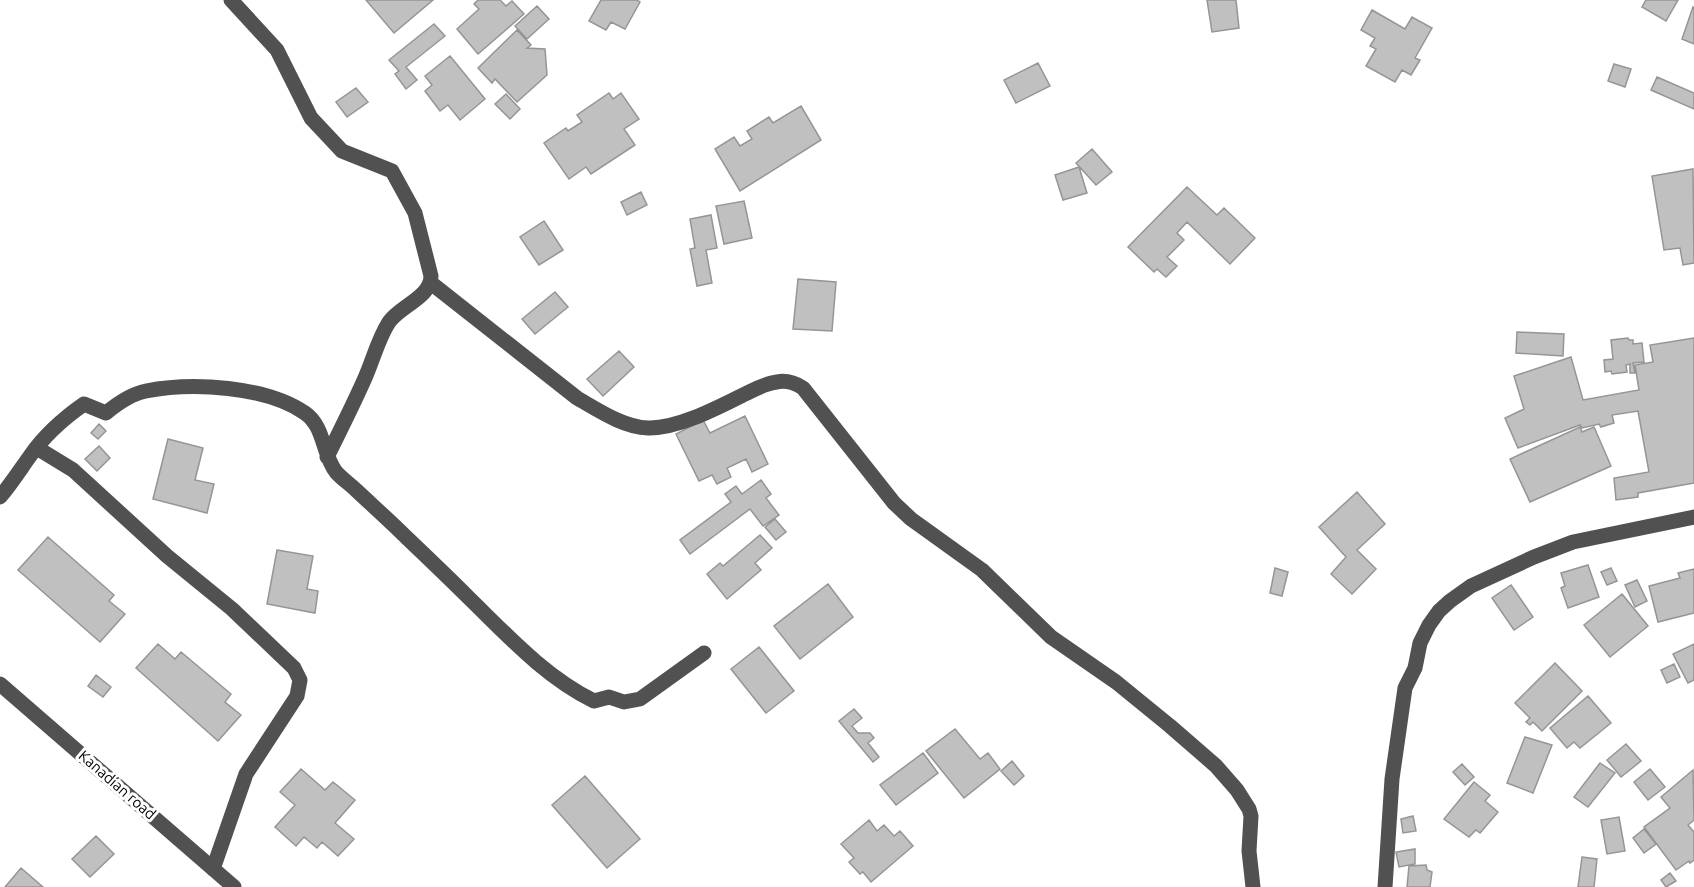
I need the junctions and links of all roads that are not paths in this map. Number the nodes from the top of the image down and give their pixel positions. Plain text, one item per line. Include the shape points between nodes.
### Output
1 (231, 0) edge
2 (431, 283) junction
3 (37, 448) junction
4 (327, 457) junction
5 (0, 497) edge
6 (1694, 517) edge
7 (704, 653) dead end
8 (2, 689) edge
9 (213, 868) junction
10 (234, 887) edge
11 (1253, 887) edge
12 (1385, 887) edge

1 - 2 street via 277,50 311,118 342,150 392,171 415,213
2 - 4 street via 387,326
2 - 11 street via 577,398 640,427 684,420 777,381 803,388 911,519 982,570 1051,637 1161,718 1230,782 1251,816
3 - 4 street via 84,404 106,413 147,391 204,387 265,396 303,412 314,420
3 - 5 street
3 - 9 street via 73,470 232,609 294,668 300,680 297,696 246,774
4 - 7 street via 337,473 534,660 594,702 609,697 624,702 640,699
6 - 12 street via 1573,542 1472,586 1439,611 1420,643 1406,688 1392,779
8 - 9 street, Kanadian road
9 - 10 street, Kanadian road

